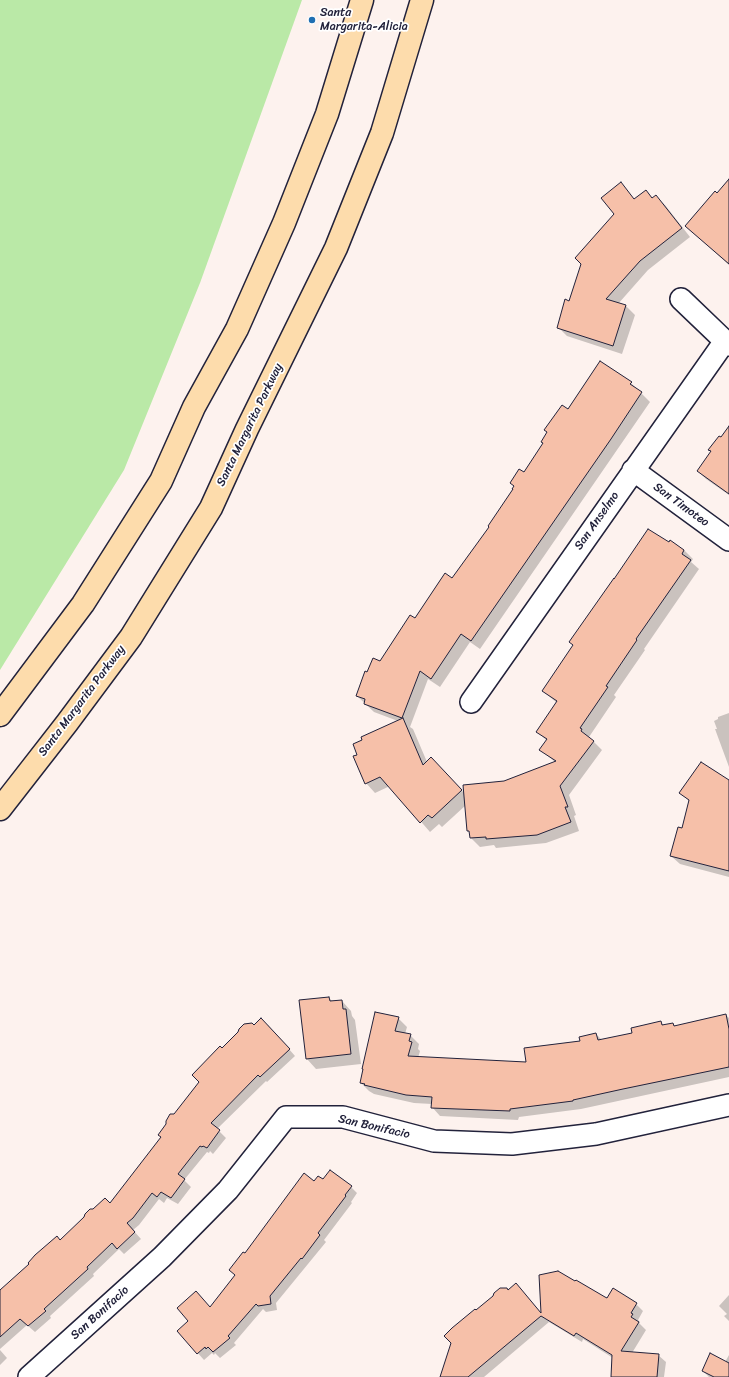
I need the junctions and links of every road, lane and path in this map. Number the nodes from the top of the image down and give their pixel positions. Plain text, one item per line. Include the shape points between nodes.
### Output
1 (362, 0) edge
2 (422, 0) edge
3 (682, 299) dead end
4 (727, 343) edge
5 (633, 470) junction
6 (729, 540) edge
7 (471, 702) dead end
8 (0, 715) edge
9 (0, 809) edge
10 (729, 1105) edge
11 (29, 1377) edge

1 - 8 main road via 328,114 284,223 237,330 194,407 161,481 83,604
2 - 9 main road, Santa Margarita Parkway via 382,133 336,248 211,508 131,637
3 - 4 street
4 - 5 street, San Anselmo
5 - 6 street, San Timoteo
5 - 7 street, San Anselmo
10 - 11 street, San Bonifacio via 596,1134 512,1144 434,1142 343,1117 286,1116 228,1190 184,1235

